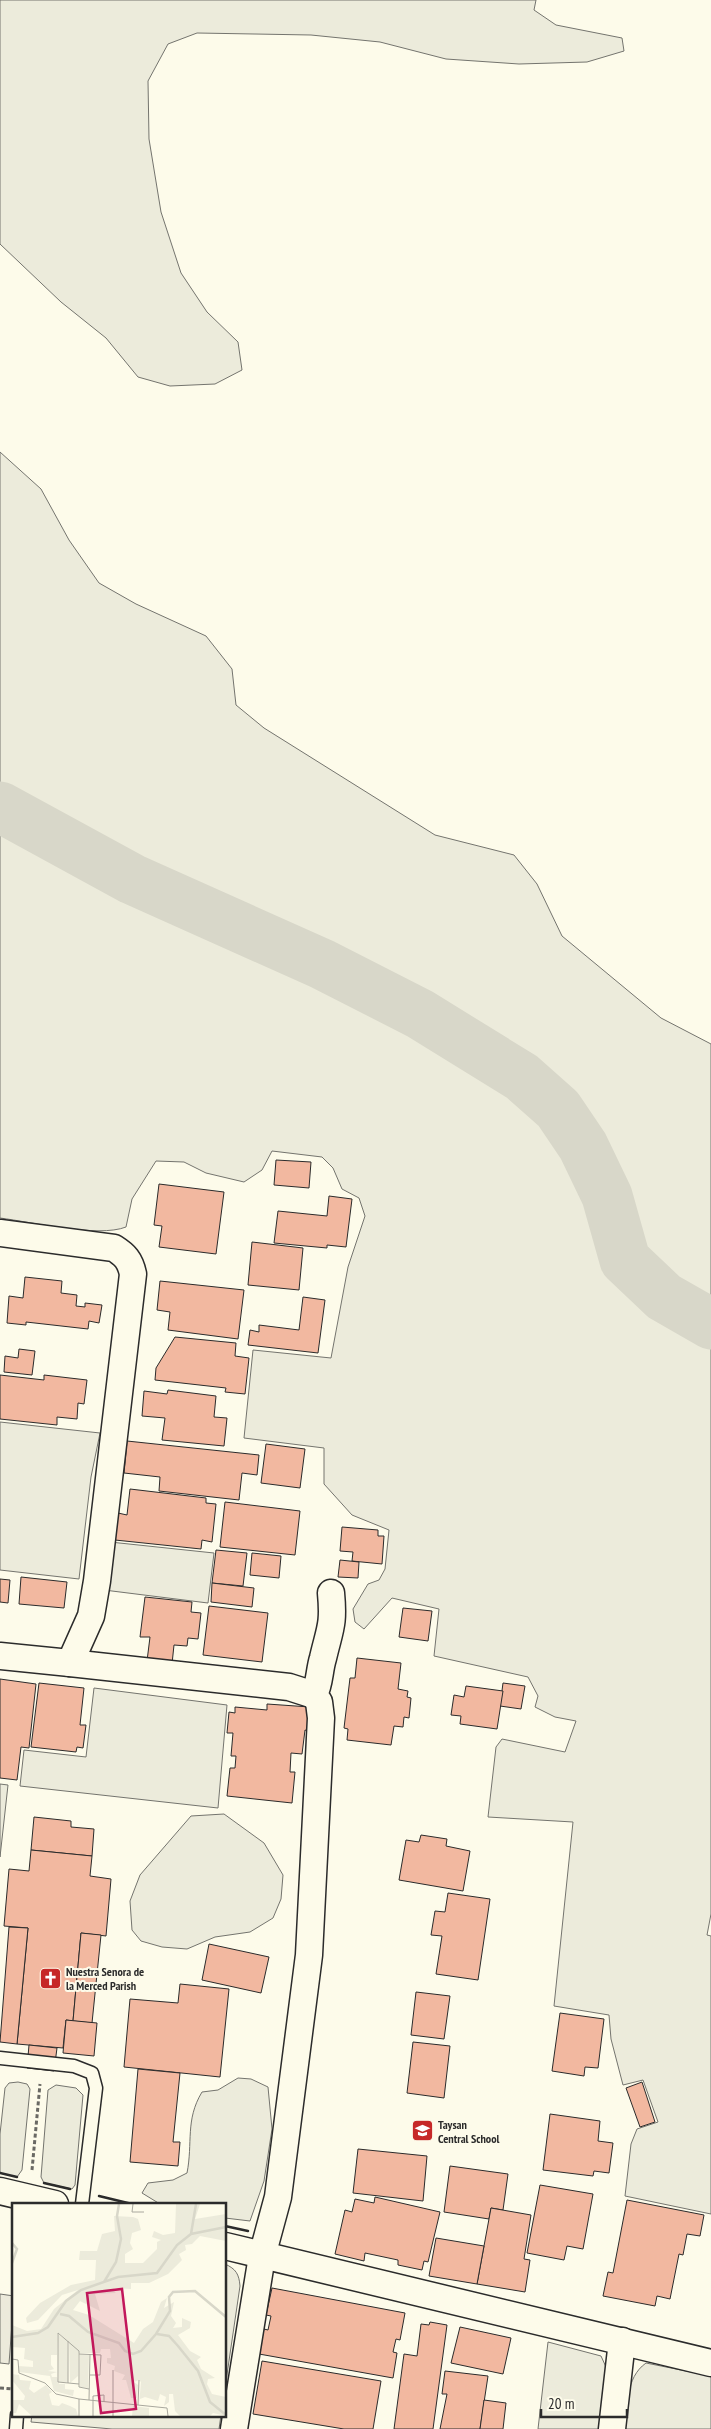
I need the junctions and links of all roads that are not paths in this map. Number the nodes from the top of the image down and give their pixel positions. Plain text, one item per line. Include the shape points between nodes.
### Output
1 (0, 1233) edge
2 (331, 1593) dead end
3 (0, 1656) edge
4 (70, 1664) junction
5 (314, 1695) junction
6 (0, 2058) edge
7 (0, 2191) edge
8 (40, 2201) edge
9 (82, 2203) edge
10 (226, 2246) edge
11 (262, 2256) junction
12 (622, 2341) junction
13 (711, 2362) edge
14 (17, 2416) edge
15 (16, 2429) edge
16 (234, 2429) edge
17 (612, 2429) edge

1 - 4 street via 114,1248 131,1263 133,1274 96,1589 87,1627
2 - 5 street via 332,1633
3 - 4 street
4 - 5 street via 289,1688
5 - 11 street via 322,1718 314,1904 278,2197
6 - 9 lane via 83,2068 94,2078 96,2088
7 - 8 street
10 - 11 street
11 - 12 street
11 - 16 street
12 - 13 street
12 - 17 street
14 - 15 lane

